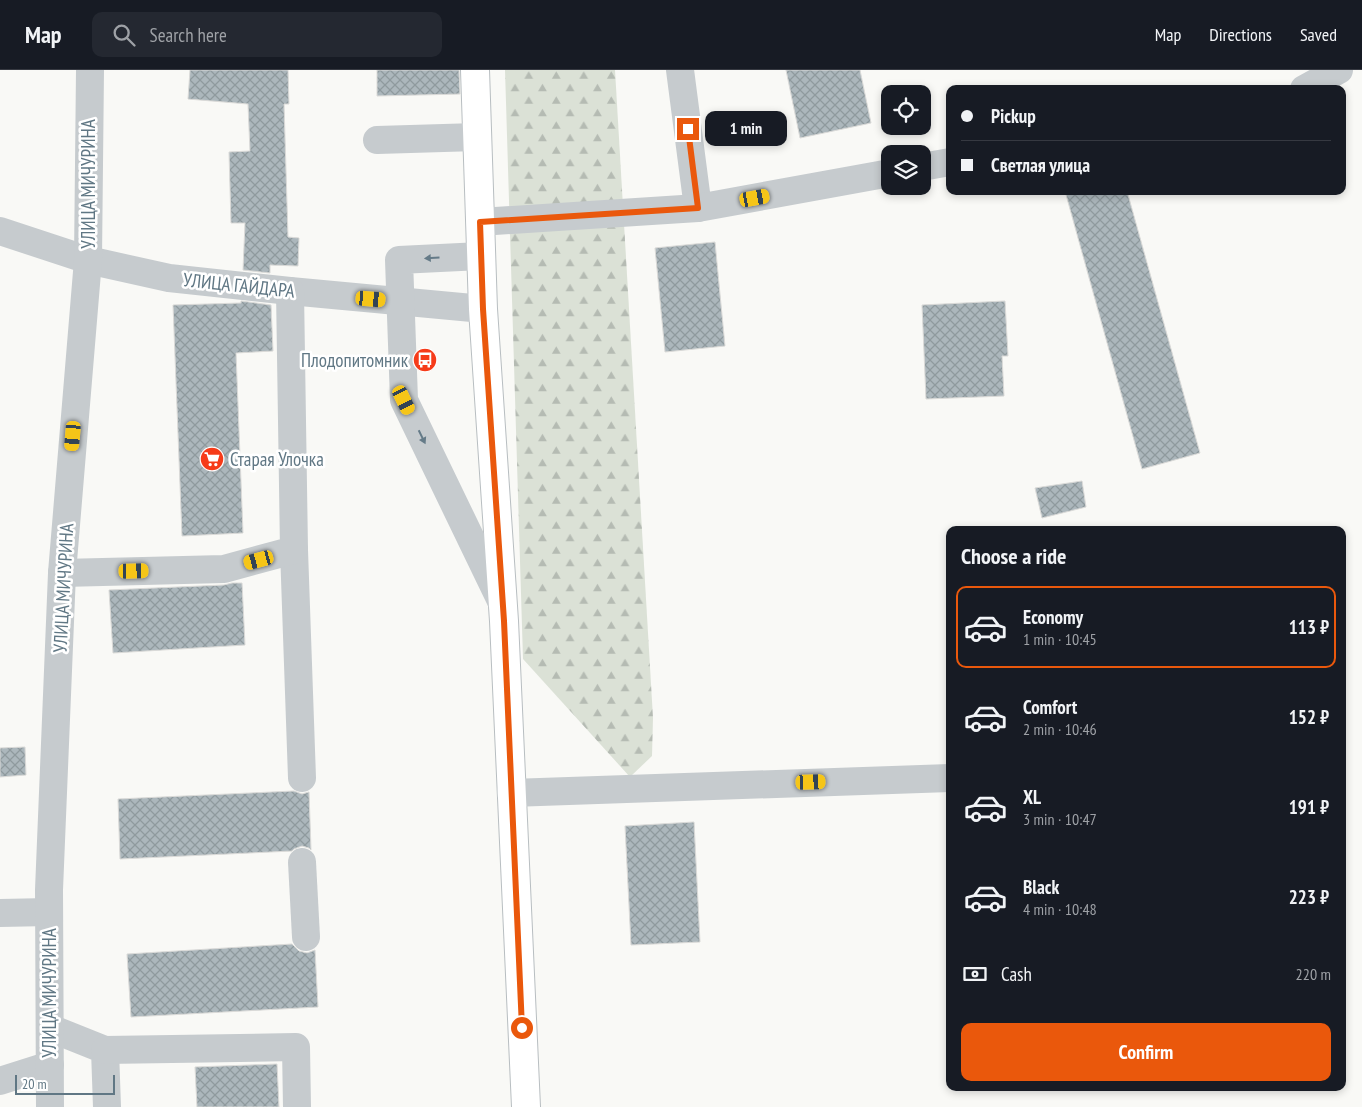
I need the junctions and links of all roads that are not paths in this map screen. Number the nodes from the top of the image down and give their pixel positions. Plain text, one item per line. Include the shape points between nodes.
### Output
1 (90, 70) edge
2 (475, 70) edge
3 (680, 70) edge
4 (1339, 70) edge
5 (1311, 85) edge
6 (477, 137) junction
7 (377, 140) dead end
8 (946, 163) edge
9 (931, 166) edge
10 (881, 175) edge
11 (698, 208) junction
12 (480, 222) junction
13 (0, 231) edge
14 (481, 256) junction
15 (88, 260) junction
16 (290, 291) junction
17 (400, 302) junction
18 (483, 309) junction
19 (294, 550) junction
20 (62, 573) junction
21 (502, 603) junction
22 (302, 778) dead end
23 (946, 778) edge
24 (511, 793) junction
25 (302, 862) dead end
26 (49, 912) junction
27 (0, 913) edge
28 (306, 937) dead end
29 (50, 1028) junction
30 (105, 1050) junction
31 (50, 1065) junction
32 (0, 1081) edge
33 (50, 1107) edge
34 (107, 1107) edge
35 (297, 1107) edge
36 (526, 1107) edge

1 - 15 street, УЛИЦА МИЧУРИНА
2 - 6 main road
3 - 11 street
4 - 5 street
6 - 7 street
6 - 12 main road
8 - 9 street
10 - 11 street
11 - 12 street
12 - 14 main road
13 - 15 street, УЛИЦА ГАЙДАРА
14 -> 17 street via 399,260
14 - 18 main road
15 - 16 street, УЛИЦА ГАЙДАРА via 169,278
15 - 20 street, УЛИЦА МИЧУРИНА
16 - 17 street, УЛИЦА ГАЙДАРА
16 - 19 street
17 - 18 street, УЛИЦА ГАЙДАРА
17 -> 21 street via 404,400
18 - 21 main road
19 - 20 street via 224,569
19 - 22 street
20 - 26 street, УЛИЦА МИЧУРИНА
21 - 24 main road
23 - 24 street
24 - 36 main road
25 - 28 street
26 - 27 street
26 - 29 street, УЛИЦА МИЧУРИНА
29 - 30 street
29 - 31 street, УЛИЦА МИЧУРИНА
30 - 34 street
30 - 35 street via 296,1047
31 - 32 street
31 - 33 street, УЛИЦА МИЧУРИНА

